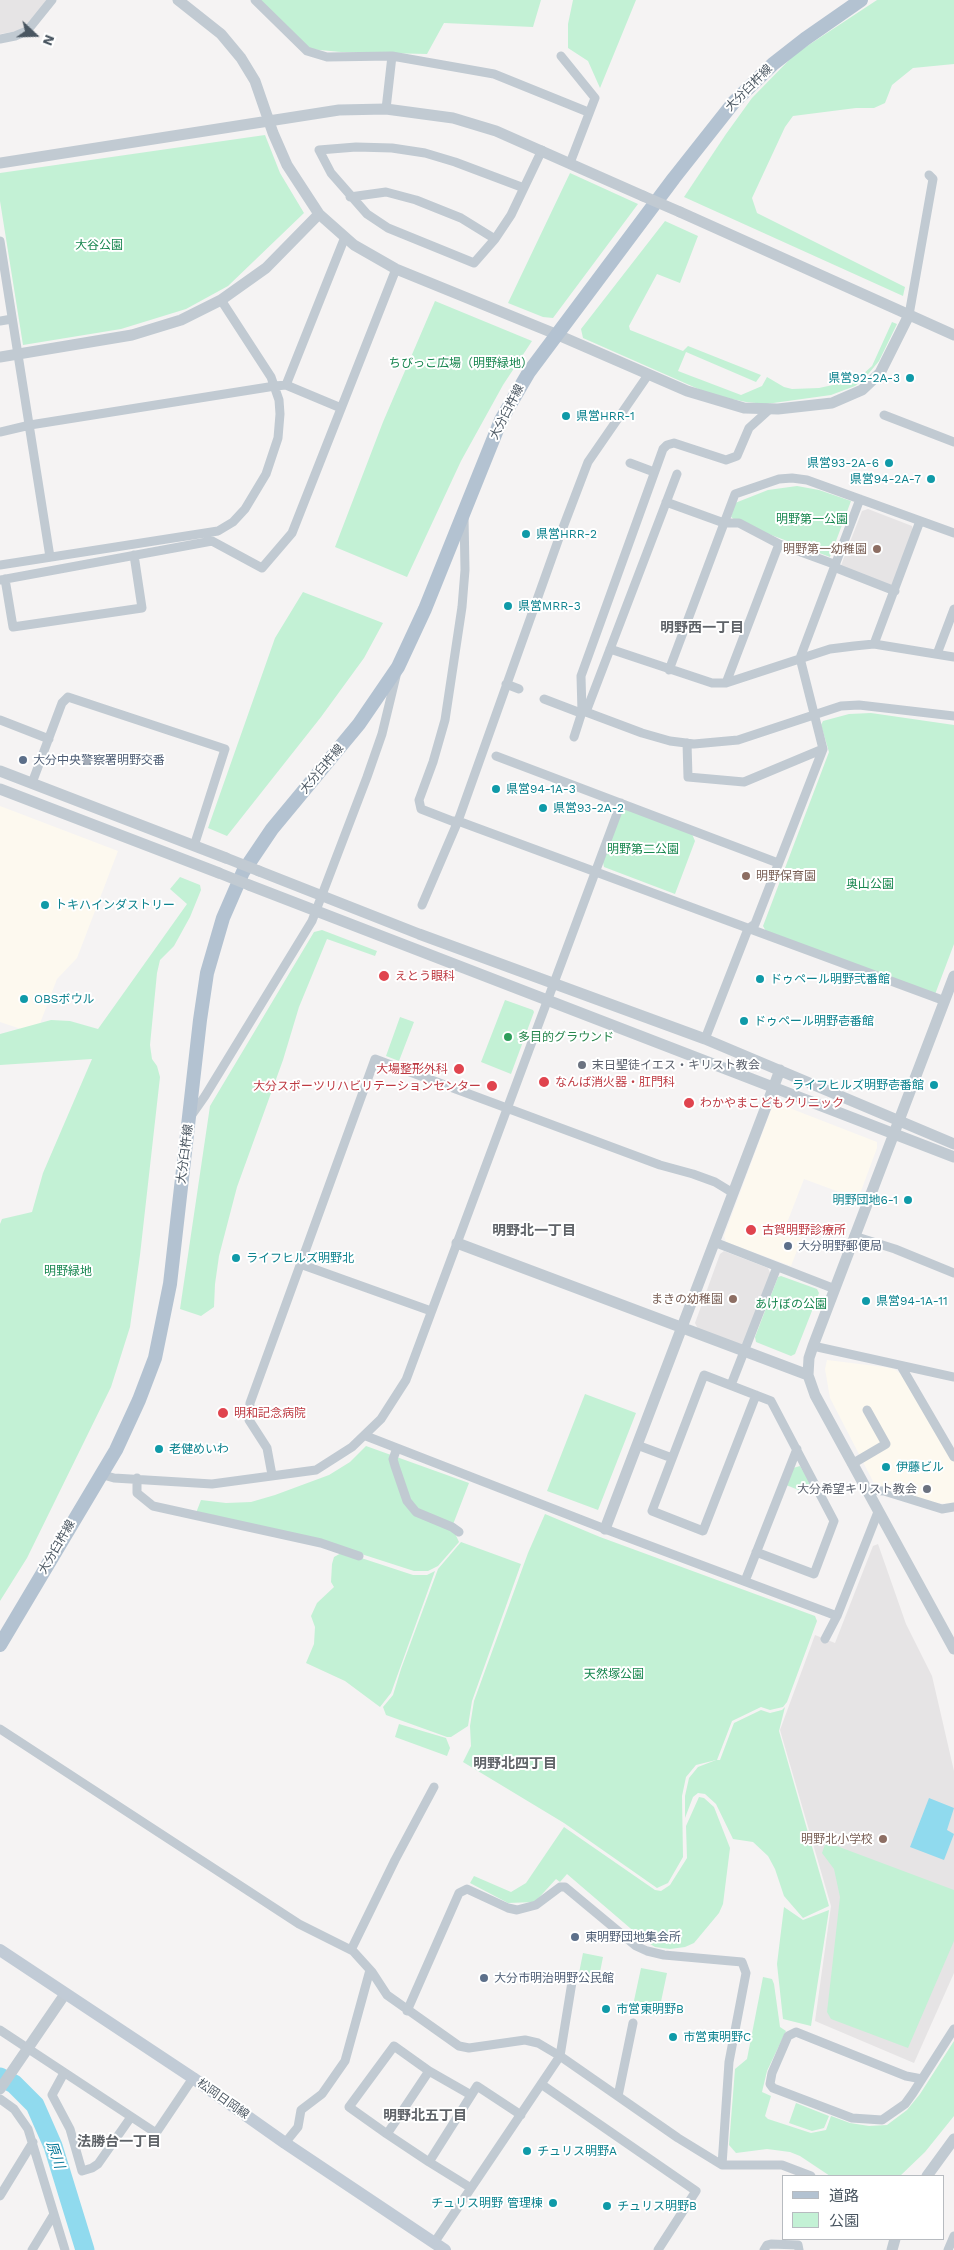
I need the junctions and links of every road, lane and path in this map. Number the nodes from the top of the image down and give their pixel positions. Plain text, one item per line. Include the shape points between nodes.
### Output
1 (52, 0) edge
2 (178, 0) edge
3 (255, 0) edge
4 (861, 0) edge
5 (0, 39) edge
6 (392, 56) junction
7 (561, 56) dead end
8 (386, 109) junction
9 (588, 112) junction
10 (269, 121) junction
11 (542, 150) junction
12 (570, 162) junction
13 (0, 163) edge
14 (928, 176) dead end
15 (524, 188) junction
16 (350, 197) junction
17 (319, 214) junction
18 (345, 237) junction
19 (495, 239) junction
20 (0, 241) edge
21 (2, 262) edge
22 (396, 269) junction
23 (221, 300) junction
24 (908, 315) junction
25 (12, 319) junction
26 (0, 321) edge
27 (558, 335) junction
28 (954, 335) edge
29 (18, 354) junction
30 (0, 357) edge
31 (648, 375) junction
32 (286, 385) junction
33 (275, 386) junction
34 (341, 408) junction
35 (770, 409) junction
36 (884, 415) dead end
37 (30, 425) junction
38 (0, 432) edge
39 (954, 442) edge
40 (630, 463) dead end
41 (654, 472) junction
42 (676, 474) dead end
43 (860, 499) junction
44 (666, 502) junction
45 (466, 506) junction
46 (920, 521) junction
47 (724, 523) junction
48 (954, 533) edge
49 (211, 537) junction
50 (779, 544) junction
51 (134, 555) junction
52 (50, 557) junction
53 (0, 565) edge
54 (834, 566) junction
55 (2, 580) edge
56 (895, 590) junction
57 (954, 609) edge
58 (874, 644) junction
59 (610, 649) junction
60 (937, 654) junction
61 (954, 657) edge
62 (800, 658) junction
63 (398, 667) junction
64 (669, 670) junction
65 (726, 683) junction
66 (506, 684) junction
67 (519, 689) dead end
68 (544, 699) dead end
69 (584, 712) junction
70 (814, 716) junction
71 (954, 716) edge
72 (0, 720) edge
73 (574, 737) dead end
74 (49, 739) junction
75 (687, 743) junction
76 (823, 749) junction
77 (496, 756) dead end
78 (0, 770) edge
79 (32, 783) junction
80 (0, 789) edge
81 (621, 803) junction
82 (458, 821) junction
83 (194, 846) junction
84 (778, 863) junction
85 (594, 871) junction
86 (323, 896) junction
87 (422, 906) dead end
88 (317, 911) junction
89 (748, 930) junction
90 (954, 976) edge
91 (555, 983) junction
92 (548, 1000) junction
93 (945, 1001) junction
94 (705, 1039) junction
95 (780, 1070) junction
96 (773, 1087) junction
97 (508, 1107) junction
98 (189, 1118) junction
99 (899, 1122) junction
100 (895, 1134) junction
101 (954, 1144) edge
102 (954, 1157) edge
103 (734, 1193) junction
104 (854, 1236) junction
105 (714, 1242) junction
106 (457, 1243) junction
107 (300, 1264) junction
108 (777, 1267) junction
109 (954, 1273) edge
110 (835, 1288) junction
111 (431, 1311) junction
112 (683, 1327) junction
113 (813, 1346) junction
114 (744, 1352) junction
115 (901, 1366) junction
116 (808, 1375) junction
117 (954, 1378) edge
118 (731, 1385) junction
119 (756, 1395) junction
120 (867, 1410) dead end
121 (366, 1436) junction
122 (637, 1445) junction
123 (397, 1448) junction
124 (797, 1449) junction
125 (954, 1457) edge
126 (672, 1458) junction
127 (852, 1464) junction
128 (100, 1474) junction
129 (272, 1476) junction
130 (137, 1478) junction
131 (866, 1490) junction
132 (954, 1507) edge
133 (878, 1512) junction
134 (605, 1529) junction
135 (459, 1532) dead end
136 (756, 1552) junction
137 (359, 1556) dead end
138 (745, 1581) junction
139 (837, 1616) junction
140 (825, 1639) dead end
141 (0, 1645) edge
142 (954, 1649) edge
143 (0, 1729) edge
144 (434, 1787) dead end
145 (0, 1950) edge
146 (351, 1950) junction
147 (370, 1970) junction
148 (572, 1982) dead end
149 (64, 1994) junction
150 (407, 2011) junction
151 (633, 2023) dead end
152 (954, 2029) edge
153 (0, 2030) edge
154 (28, 2049) junction
155 (560, 2056) junction
156 (429, 2071) junction
157 (64, 2073) junction
158 (192, 2078) junction
159 (922, 2078) junction
160 (541, 2084) junction
161 (0, 2092) edge
162 (471, 2095) junction
163 (618, 2096) junction
164 (521, 2115) junction
165 (131, 2117) junction
166 (388, 2134) junction
167 (954, 2139) edge
168 (33, 2142) junction
169 (285, 2144) junction
170 (429, 2162) junction
171 (722, 2165) junction
172 (808, 2175) edge
173 (928, 2175) edge
174 (471, 2188) junction
175 (0, 2196) edge
176 (54, 2214) junction
177 (954, 2236) edge
178 (431, 2246) edge
179 (32, 2250) edge
180 (64, 2250) edge
181 (445, 2250) edge
182 (658, 2250) edge
183 (764, 2250) edge
184 (799, 2250) edge
185 (948, 2250) edge

1 - 5 street via 27,31
2 - 10 street via 221,34 241,58 255,81
3 - 6 street via 307,51 326,56
4 - 27 main road, 大分臼杵線 via 773,64 734,102
6 - 8 street
6 - 9 street via 494,74
7 - 9 street via 595,98
8 - 10 street via 339,110
8 - 11 street via 461,120
9 - 12 street
10 - 13 street
10 - 17 street via 287,165
11 - 12 street
11 - 15 street
12 - 24 street, bridge
14 - 24 street via 933,179
15 - 16 street via 425,153 392,148 319,150 331,173
15 - 19 street
16 - 19 street via 386,192 416,200 461,218
16 - 19 street via 366,214 388,228 474,263
17 - 18 street
17 - 23 street via 266,268
18 - 22 street
18 - 32 street
20 - 21 street
21 - 25 street
22 - 27 street
22 - 34 street
23 - 29 street via 181,320 147,331
23 - 33 street
24 - 28 street
24 - 35 street via 880,373 862,390 832,403
25 - 26 street
25 - 29 street
27 - 31 street
27 - 45 main road, 大分臼杵線 via 510,402
29 - 30 street
29 - 37 street
31 - 35 street via 727,404
31 - 66 street via 588,462
32 - 33 street
32 - 34 street
33 - 37 street
33 - 49 street via 280,414 278,438 266,474 254,498 241,514
34 - 49 street via 292,533 262,568
35 - 41 street via 749,428 737,456 726,460 674,443 667,444
36 - 39 street
37 - 38 street
37 - 52 street
40 - 41 street
41 - 69 street via 581,676
42 - 44 street
43 - 46 street
43 - 47 street via 807,480 779,479 735,494
43 - 54 street
44 - 47 street
44 - 59 street
45 - 63 main road, 大分臼杵線 via 416,632
45 - 82 street via 462,607 445,720 419,800 421,810
46 - 48 street
46 - 56 street
47 - 50 street via 739,523
47 - 64 street
49 - 51 street
49 - 52 street
50 - 54 street
50 - 65 street
51 - 55 street
51 - 55 street via 142,608 13,627
52 - 53 street
54 - 56 street
54 - 62 street
56 - 58 street
57 - 60 street
58 - 60 street
58 - 62 street via 830,649
59 - 64 street
59 - 69 street
60 - 61 street
62 - 65 street
62 - 70 street
63 - 86 street via 382,734
63 - 98 main road, 大分臼杵線 via 359,724 263,840 237,884 216,937 207,973
64 - 65 street via 702,681
66 - 67 street
66 - 82 street
68 - 69 street
69 - 73 street
69 - 75 street via 642,733
70 - 71 street via 841,706 858,705
70 - 75 street via 738,740
70 - 76 street
72 - 74 street
74 - 79 street
74 - 83 street via 62,702 73,697 225,749
75 - 76 street via 688,777 744,782
76 - 84 street
77 - 81 street
78 - 79 street
79 - 83 street
80 - 88 street, bridge
81 - 84 street
81 - 85 street
82 - 85 street
82 - 87 street
83 - 86 street, bridge
84 - 89 street via 755,924
85 - 89 street
85 - 91 street
86 - 88 street
86 - 91 street
88 - 92 street
88 - 98 street
89 - 93 street
89 - 94 street
90 - 93 street
91 - 92 street
91 - 94 street
92 - 96 street
92 - 97 street
93 - 99 street
94 - 95 street
95 - 96 street
95 - 99 street
96 - 100 street
96 - 103 street
97 - 103 street via 660,1165 708,1179
97 - 106 street
97 - 107 street via 375,1059
98 - 128 main road, 大分臼杵線 via 170,1284 155,1358 116,1450
99 - 100 street
99 - 101 street
100 - 102 street
100 - 104 street
103 - 105 street
104 - 109 street
104 - 110 street
105 - 108 street
105 - 112 street
106 - 111 street
106 - 112 street
107 - 111 street
107 - 129 street via 249,1413 252,1426 267,1448
108 - 110 street
108 - 114 street
110 - 113 street
111 - 121 street via 400,1391 382,1419
112 - 114 street
112 - 122 street
113 - 115 street
113 - 116 street
114 - 116 street
114 - 118 street
115 - 117 street
115 - 125 street
116 - 127 street via 815,1395
118 - 119 street
118 - 126 street via 704,1375
119 - 124 street via 772,1401
119 - 126 street via 703,1531 652,1511
120 - 127 street via 886,1444
121 - 123 street
121 - 129 street via 316,1470
122 - 126 street
122 - 134 street
123 - 134 street
123 - 135 street via 393,1459 407,1501 416,1512
124 - 136 street
124 - 136 street via 834,1521 814,1574
127 - 131 street
128 - 130 street
128 - 141 main road, 大分臼杵線
129 - 130 street via 212,1484
130 - 137 street via 137,1493 153,1506 321,1543
131 - 132 street via 942,1509
131 - 133 street
133 - 139 street
133 - 142 street
134 - 138 street
136 - 138 street
138 - 139 street
139 - 140 street
143 - 146 street via 299,1924
144 - 146 street
145 - 149 main road, 松岡日岡線
146 - 147 street
147 - 150 street via 387,1995
147 - 169 street via 345,2061 322,2094 301,2110 298,2127
148 - 155 street
149 - 154 street
149 - 158 main road, 松岡日岡線
150 - 155 street via 459,2046 469,2048 525,2040 538,2043
150 - 171 street via 459,1893 467,1889 517,1910 536,1905 560,1887 565,1888 636,1946 647,1951 742,1962 746,1973 729,2062
151 - 163 street
152 - 159 street
153 - 154 street
154 - 157 street
154 - 161 street
155 - 160 street
155 - 163 street
156 - 162 street
156 - 166 street
156 - 166 street via 394,2046 349,2107
157 - 165 street
157 - 165 street via 52,2095 70,2129 82,2171 98,2164
158 - 165 street via 156,2134
158 - 169 main road, 松岡日岡線
159 - 159 street via 906,2076 796,2032 788,2036 770,2084 773,2088 852,2118 882,2120 905,2104
160 - 164 street
160 - 182 street via 696,2191
161 - 168 street via 25,2122
162 - 164 street via 477,2086
162 - 170 street
163 - 171 street
164 - 174 street
166 - 170 street
167 - 173 street
168 - 175 street
168 - 176 street
169 - 178 main road, 松岡日岡線
170 - 174 street
171 - 172 street via 782,2165
174 - 178 street
176 - 179 street
176 - 180 street
177 - 185 street
178 - 181 main road, 松岡日岡線
183 - 184 street via 771,2244 798,2245

